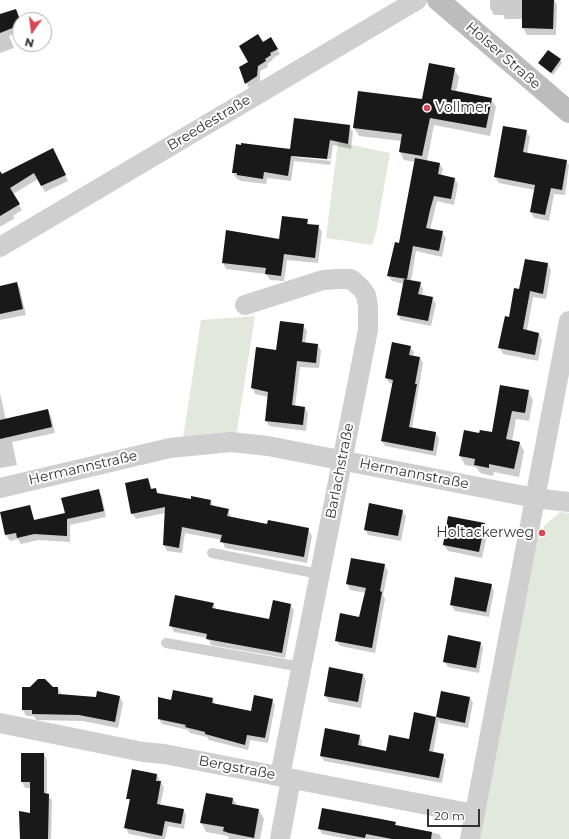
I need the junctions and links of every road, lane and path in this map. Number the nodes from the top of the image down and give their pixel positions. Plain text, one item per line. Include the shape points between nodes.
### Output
1 (417, 0) edge
2 (438, 0) edge
3 (567, 106) edge
4 (0, 247) edge
5 (245, 304) dead end
6 (569, 321) edge
7 (343, 460) junction
8 (0, 488) edge
9 (535, 498) junction
10 (569, 502) edge
11 (212, 553) dead end
12 (319, 574) junction
13 (166, 642) dead end
14 (302, 667) junction
15 (0, 723) edge
16 (286, 778) junction
17 (474, 814) junction
18 (280, 839) edge
19 (470, 839) edge

1 - 4 street, Breedestraße
2 - 3 main road, Holser Straße
5 - 7 street, Barlachstraße via 323,280 351,279 366,295 368,330
6 - 9 street
7 - 8 street, Hermannstraße via 268,446 231,442 202,444 170,448
7 - 9 street, Hermannstraße
7 - 12 street, Barlachstraße
9 - 10 street, Hermannstraße
9 - 17 street
11 - 12 lane
12 - 14 street, Barlachstraße
13 - 14 lane
14 - 16 street, Barlachstraße
15 - 16 street, Bergstraße
16 - 17 street, Bergstraße
16 - 18 street, Barlachstraße
17 - 19 street

